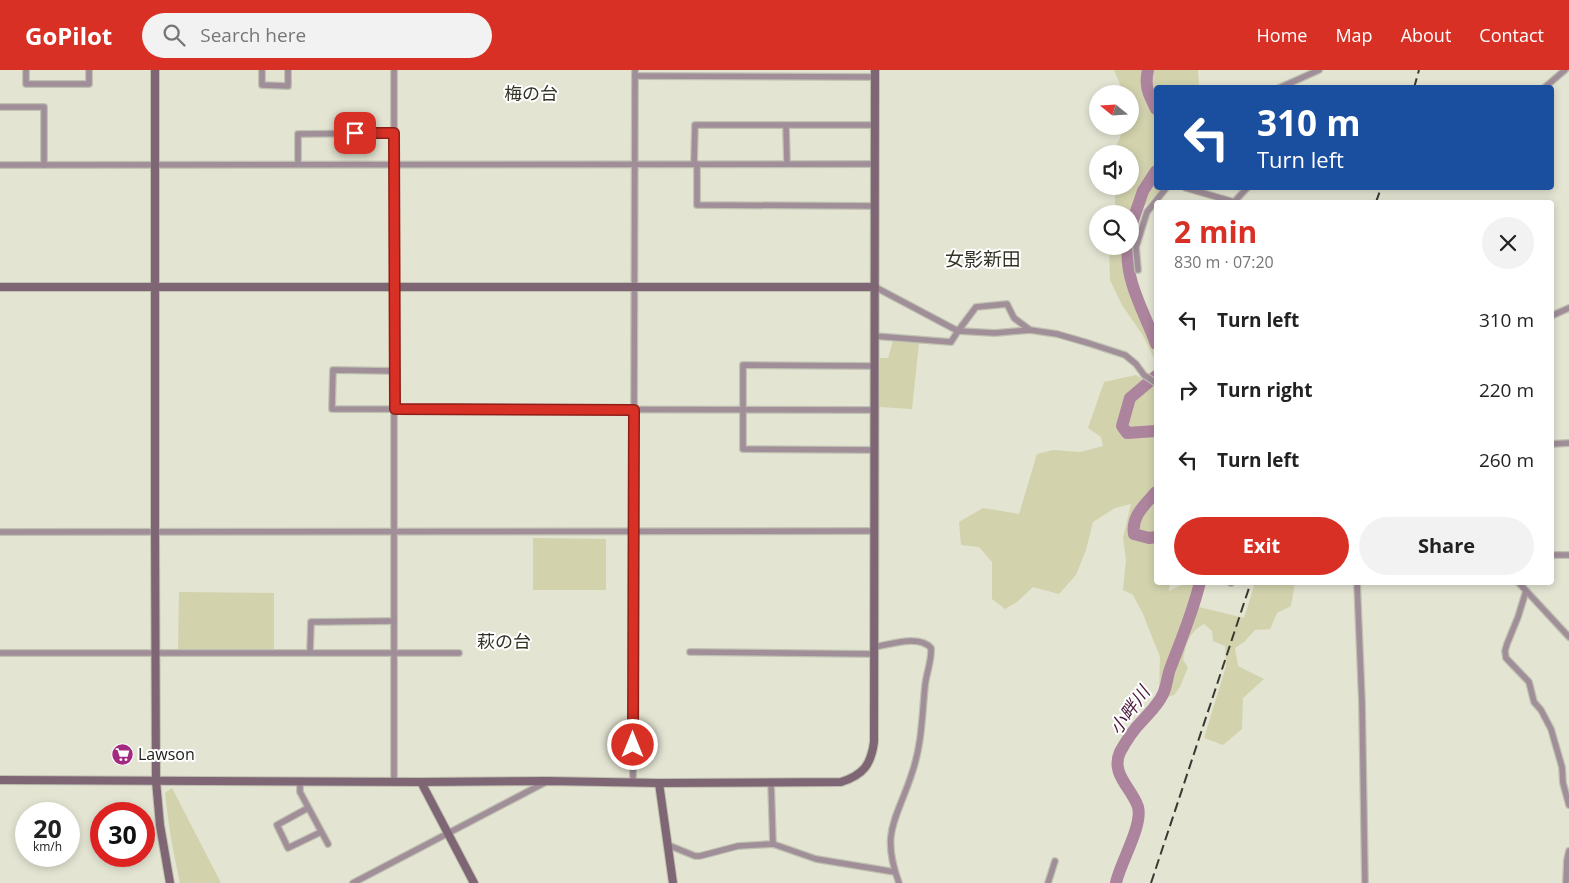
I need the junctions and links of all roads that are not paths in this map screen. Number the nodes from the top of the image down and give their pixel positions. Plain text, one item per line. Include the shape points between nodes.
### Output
1 (26, 70) edge
2 (89, 70) edge
3 (155, 70) edge
4 (262, 70) edge
5 (288, 70) edge
6 (394, 70) edge
7 (1319, 70) edge
8 (1565, 70) edge
9 (635, 73) edge
10 (875, 74) edge
11 (1286, 85) edge
12 (1548, 85) edge
13 (0, 107) edge
14 (875, 125) junction
15 (786, 126) junction
16 (394, 133) junction
17 (44, 164) junction
18 (298, 164) junction
19 (634, 164) junction
20 (696, 164) junction
21 (786, 164) junction
22 (875, 164) junction
23 (0, 165) edge
24 (155, 165) junction
25 (394, 165) junction
26 (1164, 190) edge
27 (1193, 190) edge
28 (1245, 190) edge
29 (1156, 200) edge
30 (1227, 200) edge
31 (1236, 200) edge
32 (1154, 203) edge
33 (875, 206) junction
34 (1138, 270) dead end
35 (0, 287) edge
36 (634, 287) junction
37 (875, 287) junction
38 (155, 288) junction
39 (394, 288) junction
40 (1569, 308) edge
41 (1554, 315) edge
42 (1030, 330) junction
43 (958, 331) junction
44 (874, 336) junction
45 (874, 366) junction
46 (395, 371) junction
47 (1154, 382) edge
48 (395, 409) junction
49 (634, 410) junction
50 (743, 410) junction
51 (874, 410) junction
52 (1569, 443) edge
53 (1554, 444) edge
54 (874, 450) junction
55 (155, 531) junction
56 (874, 531) junction
57 (0, 532) edge
58 (394, 532) junction
59 (633, 532) junction
60 (1554, 555) edge
61 (1569, 555) edge
62 (1357, 585) edge
63 (1521, 585) edge
64 (1526, 591) junction
65 (394, 621) junction
66 (1569, 637) edge
67 (874, 650) junction
68 (310, 652) junction
69 (690, 652) dead end
70 (0, 653) edge
71 (155, 653) junction
72 (459, 653) dead end
73 (394, 654) junction
74 (0, 780) edge
75 (156, 781) junction
76 (548, 781) junction
77 (300, 782) junction
78 (394, 782) junction
79 (421, 782) junction
80 (633, 782) junction
81 (771, 782) junction
82 (659, 783) junction
83 (1569, 805) edge
84 (308, 808) junction
85 (321, 832) junction
86 (447, 832) junction
87 (328, 844) dead end
88 (773, 844) junction
89 (668, 845) junction
90 (1569, 851) edge
91 (1055, 861) dead end
92 (895, 872) junction
93 (170, 883) edge
94 (353, 883) edge
95 (474, 883) edge
96 (674, 883) edge
97 (899, 883) edge
98 (1048, 883) edge
99 (1365, 883) edge
100 (1566, 883) edge

1 - 2 street via 26,84 89,84
3 - 24 street
4 - 5 street via 262,85 288,86
6 - 16 street
7 - 11 street
8 - 12 street
9 - 10 street
9 - 19 street
10 - 14 street
13 - 17 street via 44,107
14 - 15 street
14 - 22 street
15 - 20 street via 695,125
15 - 21 street
16 - 18 street via 298,134
16 - 25 street
17 - 23 street
17 - 24 street
18 - 24 street
18 - 25 street
19 - 20 street
19 - 25 street
19 - 36 street
20 - 21 street
20 - 33 street via 697,205
21 - 22 street
22 - 33 street
24 - 38 street
25 - 39 street
26 - 29 street
27 - 30 street
28 - 31 street
32 - 34 street via 1147,212 1136,246
33 - 37 street
35 - 38 street
36 - 37 street
36 - 39 street
36 - 49 street
37 - 43 street
37 - 44 street
38 - 39 street
38 - 55 street
39 - 46 street
40 - 41 street
42 - 43 street
42 - 43 street via 1014,318 1007,304 976,307
42 - 47 street via 1073,338 1125,355
43 - 44 street via 951,342
44 - 45 street
45 - 50 street via 743,365
45 - 51 street
46 - 48 street
46 - 48 street via 333,370 332,410
48 - 49 street
48 - 58 street
49 - 50 street
49 - 59 street
50 - 51 street
50 - 54 street via 743,449
51 - 54 street
52 - 53 street
54 - 56 street
55 - 57 street
55 - 58 street
55 - 71 street
56 - 59 street
56 - 67 street
58 - 59 street
58 - 65 street
59 - 80 street
60 - 61 street
62 - 99 street
63 - 64 street
64 - 66 street
64 - 83 street via 1507,644 1506,658 1529,682 1534,702 1551,729
65 - 68 street via 311,622
65 - 73 street
67 - 69 street
67 - 81 street via 874,742 867,766 853,778 840,782
67 - 92 street via 914,642 928,644 931,648 919,751 891,828
68 - 71 street
68 - 73 street
70 - 71 street
71 - 75 street
72 - 73 street
73 - 78 street
74 - 75 street
75 - 77 street
75 - 93 street
76 - 79 street
76 - 80 street
76 - 86 street
77 - 78 street
77 - 84 street via 300,792
78 - 79 street
79 - 86 street
80 - 82 street
81 - 82 street
81 - 88 street
82 - 89 street
84 - 85 street
84 - 85 street via 277,825 288,848
85 - 87 street
86 - 94 street
86 - 95 street
88 - 89 street via 738,846 700,856
88 - 92 street via 816,859
89 - 96 street
90 - 100 street
91 - 98 street
92 - 97 street

